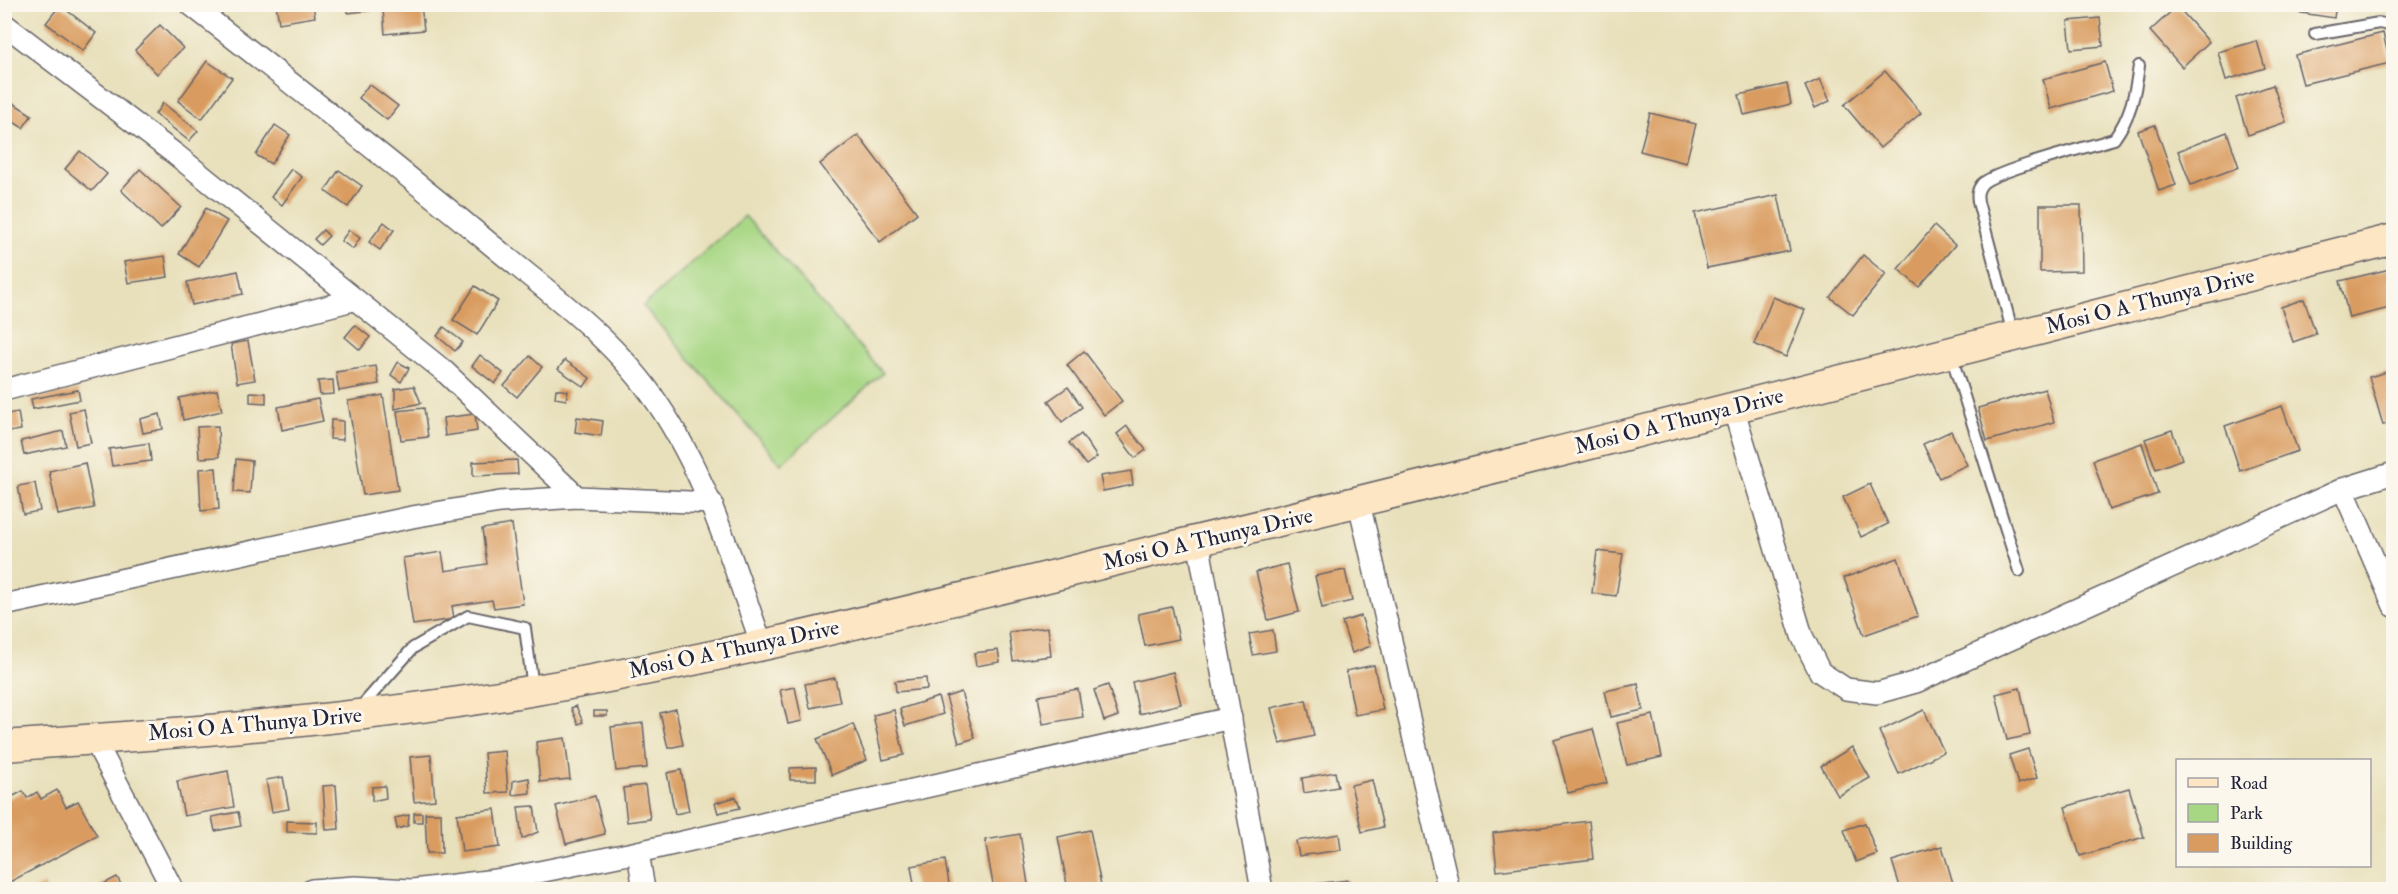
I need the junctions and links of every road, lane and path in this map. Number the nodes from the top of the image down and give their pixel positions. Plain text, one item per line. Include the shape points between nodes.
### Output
1 (190, 4) edge
2 (4, 24) edge
3 (2394, 27) edge
4 (2315, 34) dead end
5 (2139, 66) dead end
6 (2394, 239) edge
7 (353, 300) junction
8 (2013, 336) junction
9 (1950, 352) junction
10 (4, 390) edge
11 (1733, 407) junction
12 (2394, 473) edge
13 (2343, 489) junction
14 (577, 497) junction
15 (712, 503) junction
16 (1359, 503) junction
17 (1198, 541) junction
18 (2019, 571) dead end
19 (4, 605) edge
20 (2394, 606) edge
21 (762, 645) junction
22 (534, 690) junction
23 (353, 716) junction
24 (1231, 718) junction
25 (94, 740) junction
26 (4, 746) edge
27 (638, 852) junction
28 (173, 890) edge
29 (312, 890) edge
30 (412, 890) edge
31 (644, 890) edge
32 (1263, 890) edge
33 (1449, 890) edge

1 - 15 street via 364,140 601,338 657,402 695,465
2 - 7 street via 175,154
3 - 4 lane via 2379,23
5 - 8 lane via 2134,102 2126,124 2114,139 2004,173 1983,182 1977,190
6 - 8 street, Mosi O A Thunya Drive
7 - 10 street
7 - 14 street via 444,371
8 - 9 street, Mosi O A Thunya Drive
9 - 11 street, Mosi O A Thunya Drive
9 - 18 lane
11 - 13 street via 1802,636 1820,672 1846,689 1877,693 1916,682
11 - 16 street, Mosi O A Thunya Drive
12 - 13 street
13 - 20 street
14 - 15 street
14 - 19 street via 500,502 412,517
15 - 21 street
16 - 17 street, Mosi O A Thunya Drive
16 - 33 street
17 - 21 street, Mosi O A Thunya Drive
17 - 24 street
21 - 22 street, Mosi O A Thunya Drive
22 - 23 street, Mosi O A Thunya Drive
22 - 23 lane via 525,628 468,616 413,648
23 - 25 street, Mosi O A Thunya Drive
24 - 27 street
24 - 32 street
25 - 26 street, Mosi O A Thunya Drive
25 - 28 street
27 - 30 street via 504,879
27 - 31 street
29 - 30 street

